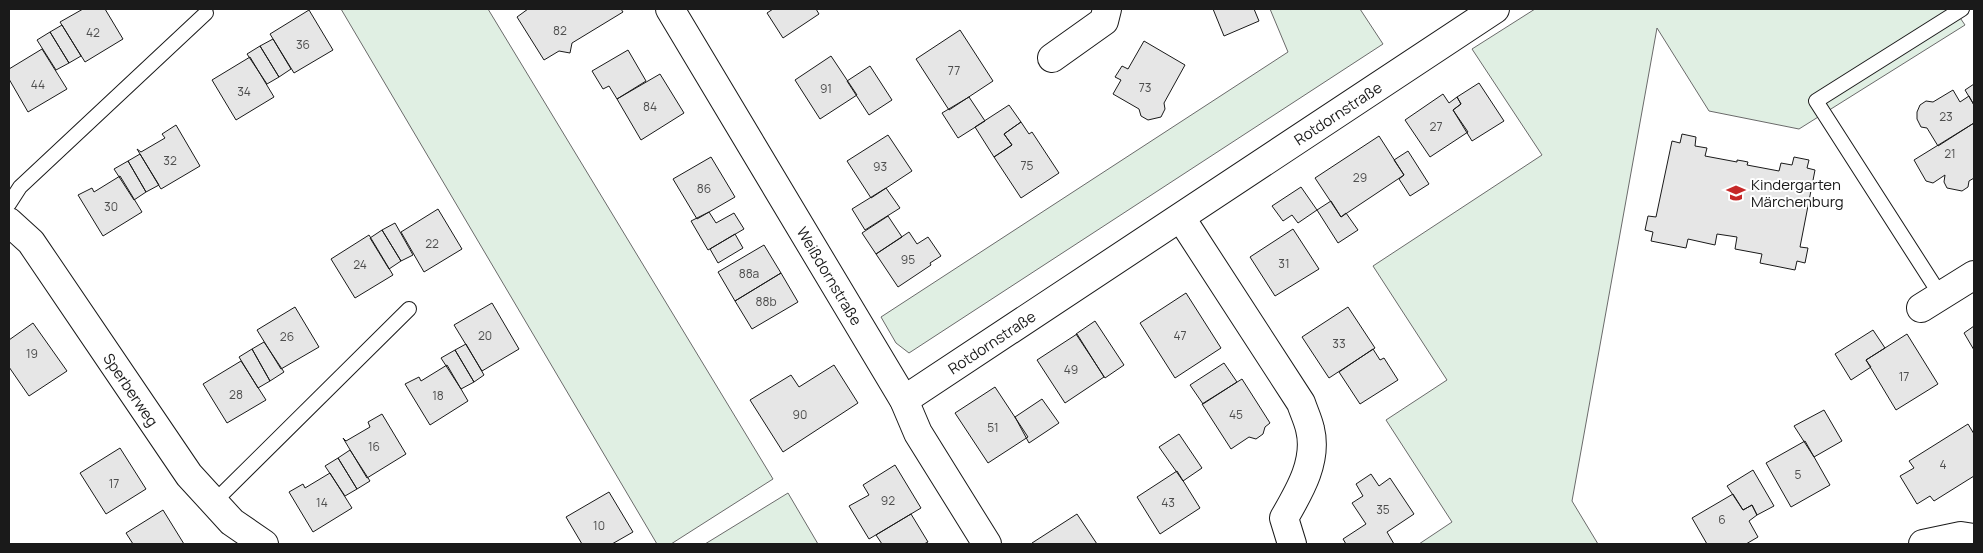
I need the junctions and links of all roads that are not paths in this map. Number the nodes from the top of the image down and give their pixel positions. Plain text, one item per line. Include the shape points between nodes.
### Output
1 (670, 9) edge
2 (1107, 9) edge
3 (1495, 9) edge
4 (1962, 9) edge
5 (206, 13) dead end
6 (1052, 58) dead end
7 (9, 204) edge
8 (1180, 218) junction
9 (9, 222) edge
10 (1974, 275) edge
11 (1931, 302) joint
12 (409, 309) dead end
13 (904, 400) junction
14 (214, 502) junction
15 (1974, 538) edge
16 (264, 544) edge
17 (986, 544) edge
18 (1292, 544) edge
19 (1923, 544) edge

1 - 13 street, Weißdornstraße
2 - 6 street via 1104,21
3 - 8 street, Rotdornstraße
4 - 11 lane via 1816,101
5 - 7 lane via 20,186
8 - 13 street, Rotdornstraße
8 - 18 street via 1301,403 1311,431 1310,461 1303,484 1284,518
9 - 14 street, Sperberweg via 31,242 189,475
10 - 11 street
12 - 14 lane
13 - 17 street, Weißdornstraße via 918,433
14 - 16 street, Sperberweg via 232,522
15 - 19 street via 1960,536

